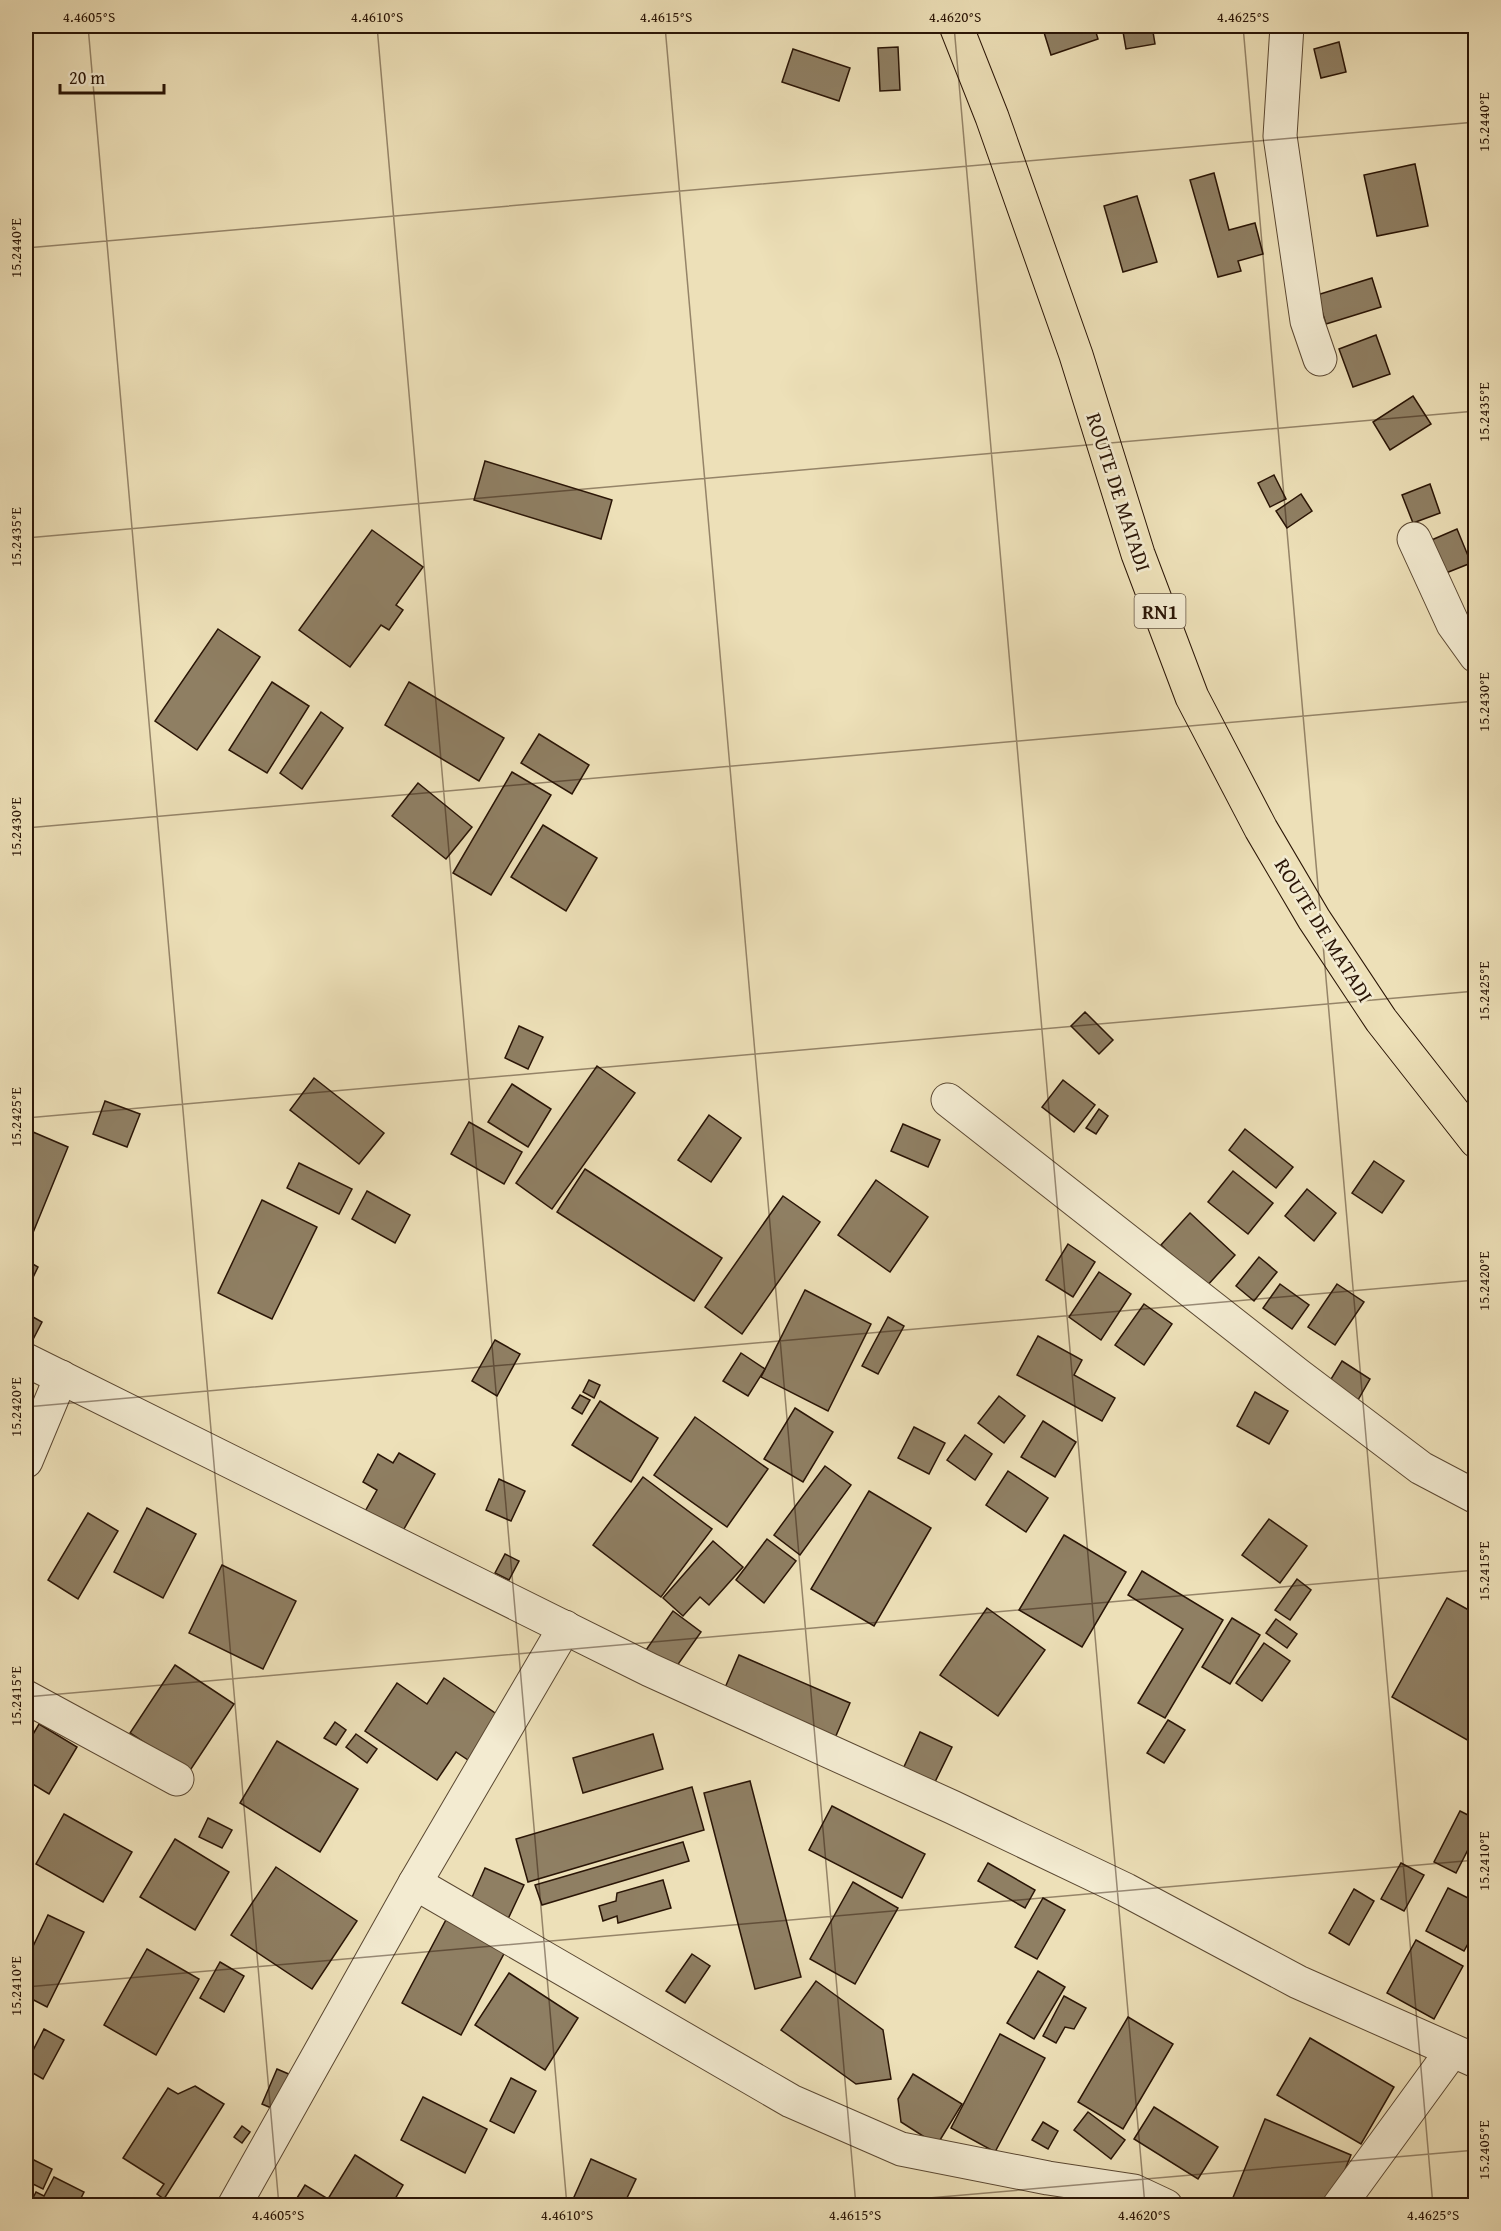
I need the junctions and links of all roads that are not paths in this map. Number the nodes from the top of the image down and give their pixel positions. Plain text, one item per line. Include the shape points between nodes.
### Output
1 (956, 26) edge
2 (1287, 26) edge
3 (1320, 359) dead end
4 (1414, 539) dead end
5 (1476, 656) edge
6 (948, 1100) dead end
7 (1476, 1141) edge
8 (26, 1360) edge
9 (61, 1377) junction
10 (26, 1461) edge
11 (1476, 1497) edge
12 (565, 1627) junction
13 (26, 1697) edge
14 (177, 1779) dead end
15 (415, 1883) junction
16 (1464, 2056) edge
17 (234, 2205) edge
18 (1166, 2205) edge
19 (1339, 2205) edge

1 - 7 highway, ROUTE DE MATADI / RN1 via 1076,355 1138,554 1192,697 1261,829 1314,918 1381,1020
2 - 3 street via 1280,136 1307,321
4 - 5 street via 1453,624
6 - 11 street via 1412,1461
8 - 9 street
9 - 10 street
9 - 12 street
12 - 15 street
12 - 16 street via 1126,1890 1298,1982
13 - 14 street
15 - 17 street
15 - 18 street via 791,2101 901,2149 1134,2191
16 - 19 street

